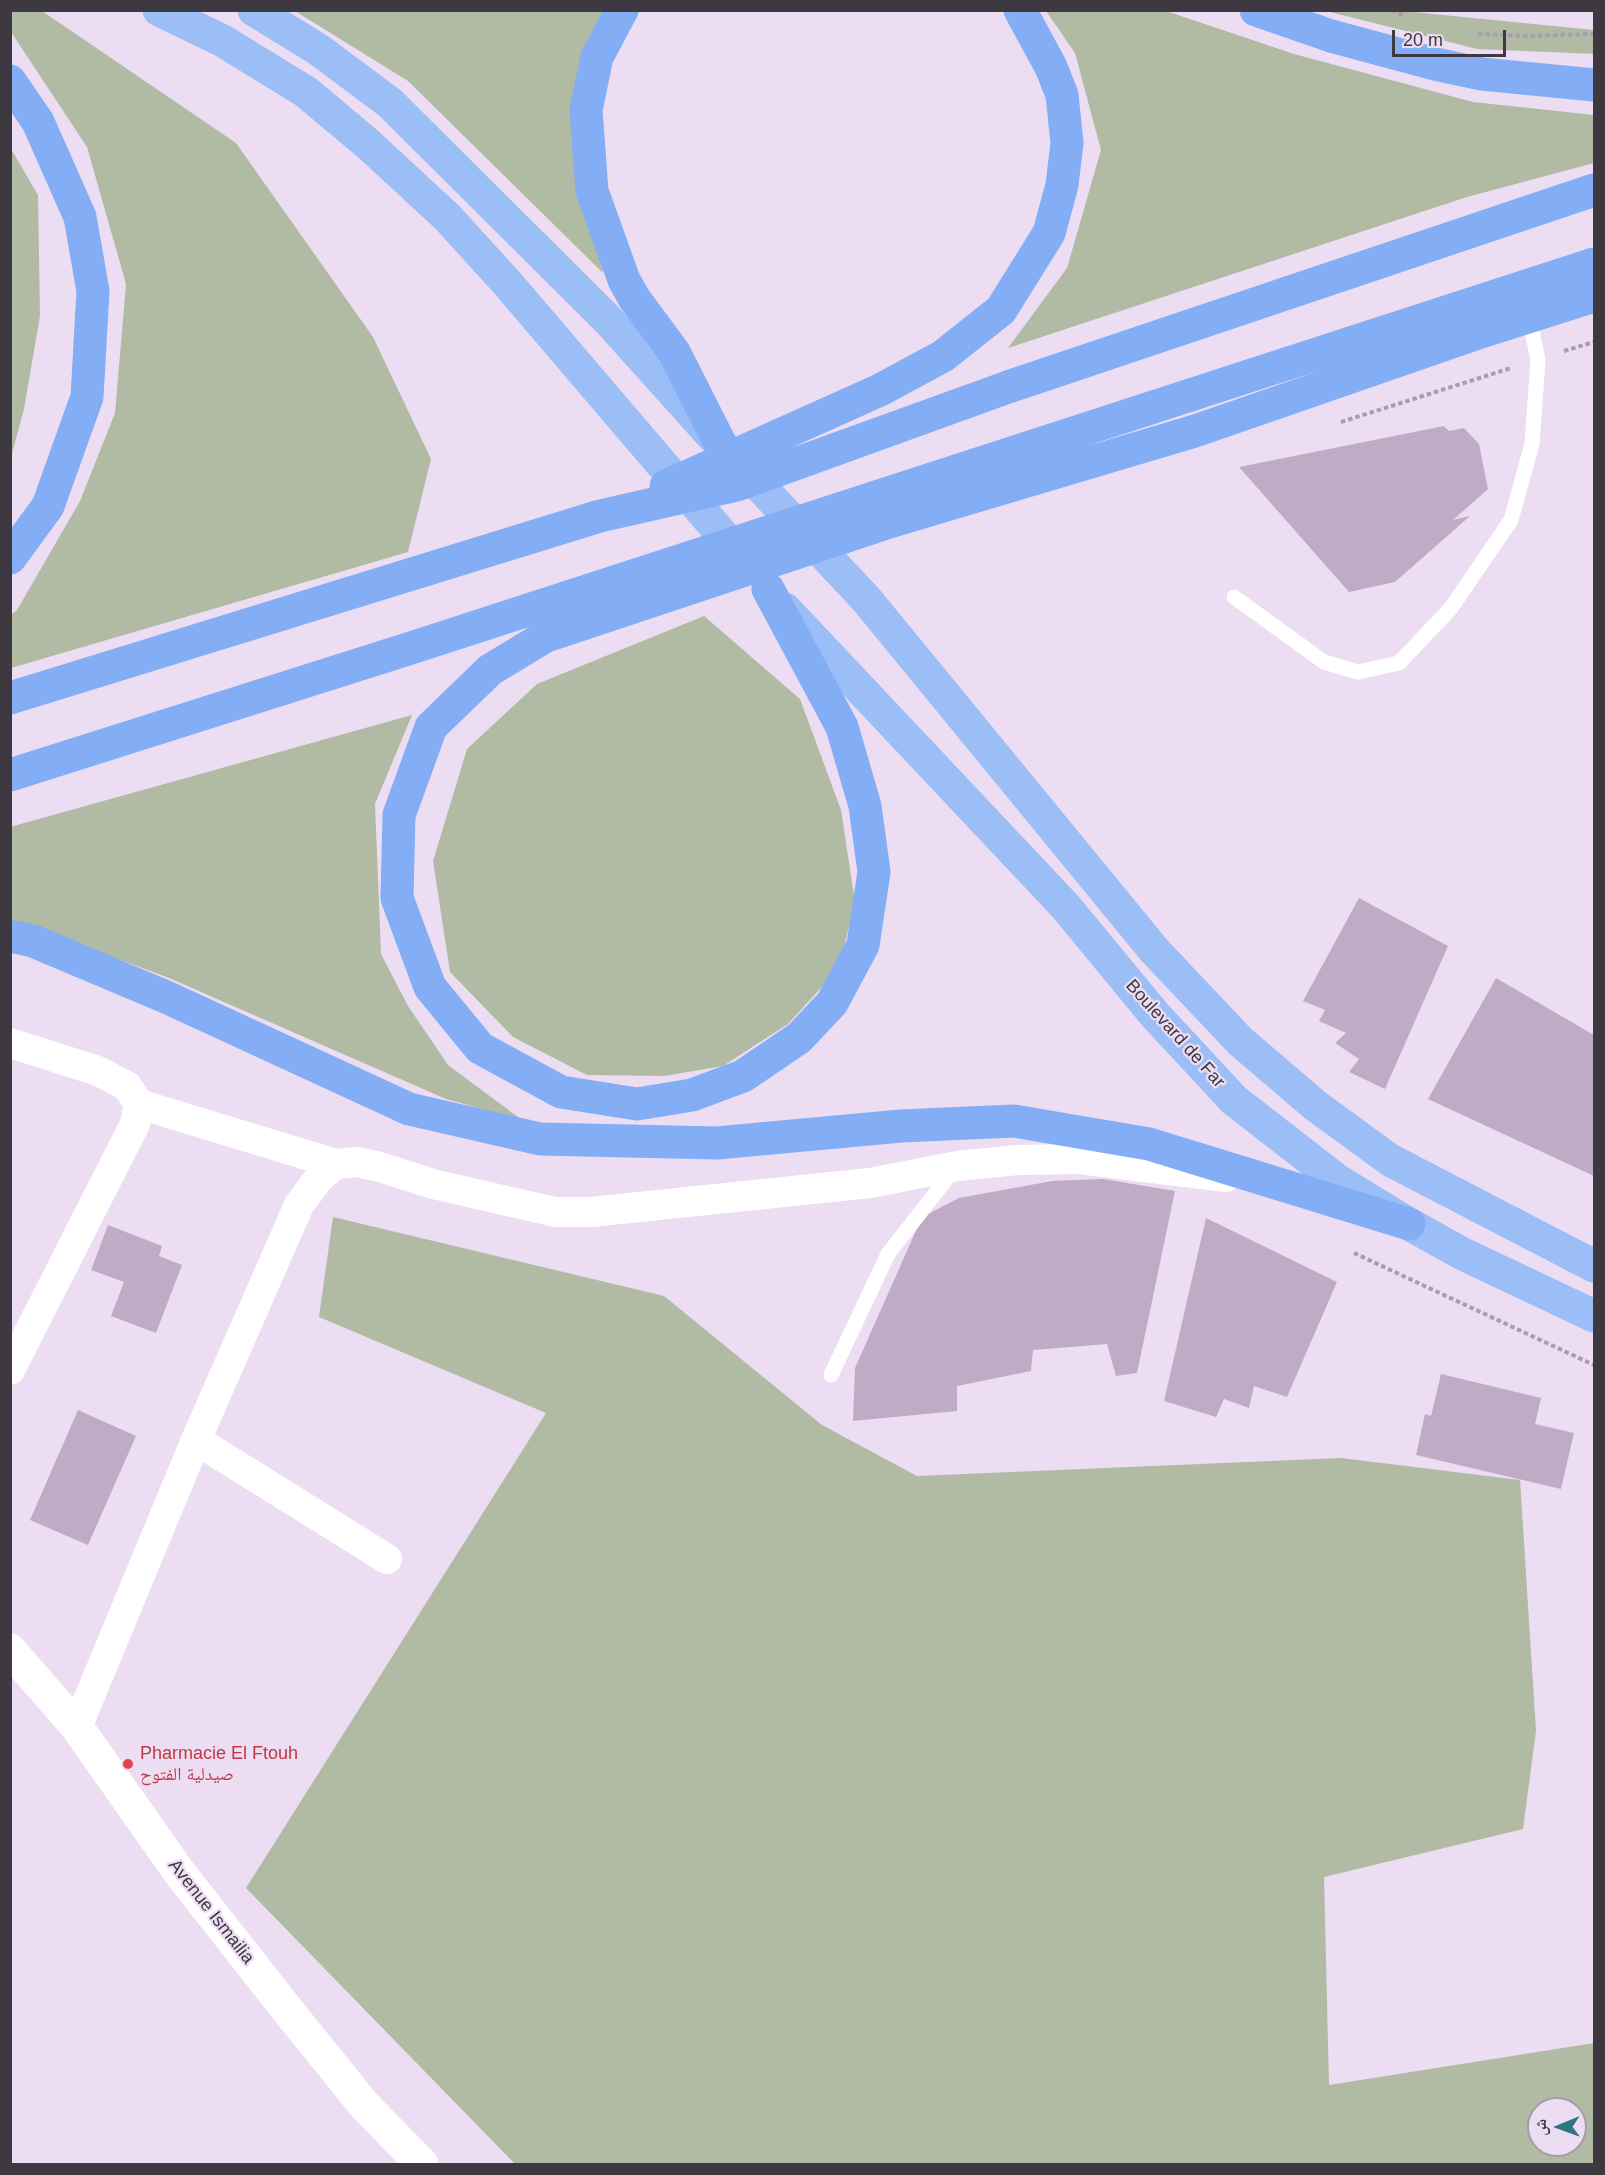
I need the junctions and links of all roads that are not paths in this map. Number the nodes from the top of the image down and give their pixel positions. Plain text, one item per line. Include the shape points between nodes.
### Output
1 (159, 10) edge
2 (254, 10) edge
3 (622, 10) edge
4 (1020, 10) edge
5 (1256, 10) edge
6 (10, 81) edge
7 (1594, 85) edge
8 (1594, 190) edge
9 (1594, 264) edge
10 (1594, 296) edge
11 (1529, 316) junction
12 (720, 443) junction
13 (600, 516) junction
14 (10, 558) edge
15 (768, 589) junction
16 (1234, 597) dead end
17 (10, 698) edge
18 (10, 775) edge
19 (10, 936) edge
20 (10, 1043) edge
21 (139, 1104) junction
22 (336, 1164) junction
23 (957, 1166) junction
24 (1270, 1183) junction
25 (1409, 1224) junction
26 (1594, 1266) edge
27 (1594, 1316) edge
28 (10, 1370) edge
29 (831, 1375) dead end
30 (196, 1440) junction
31 (387, 1559) dead end
32 (10, 1650) edge
33 (77, 1727) junction
34 (422, 2164) edge

1 - 15 highway, Boulevard de Far via 223,41 306,92 447,217
2 - 12 highway via 319,50 390,103 609,321
3 - 12 highway via 597,57 586,110 592,191 624,280 674,352
4 - 13 highway via 1052,67 1062,95 1067,143 1062,185 1049,233 1001,310 943,356 880,390
5 - 7 highway via 1331,36 1435,64 1482,74
6 - 14 highway via 38,122 80,217 93,291 87,397 48,506
8 - 13 highway via 1008,387 737,485
9 - 18 highway
10 - 11 highway
11 - 15 highway via 1196,431 886,523 546,636 490,670 431,727 399,815 397,898 430,987 480,1048 561,1092 637,1104 692,1095 743,1076 799,1038 824,1012 863,945 874,872 865,806 842,727
11 - 16 lane via 1538,360 1532,444 1511,520 1451,608 1399,663 1358,672 1324,662
12 - 26 highway via 866,599 1154,950 1240,1041 1316,1106 1390,1160
13 - 17 highway
15 - 25 highway, Boulevard de Far via 1065,906 1155,1015 1234,1100 1337,1180
19 - 24 highway via 33,941 166,998 409,1109 540,1139 717,1143 901,1126 1014,1121 1149,1144
20 - 21 street via 98,1071 127,1086
21 - 22 street
21 - 28 street via 135,1124
22 - 23 street via 357,1162 380,1167 433,1184 555,1212 591,1212 870,1183
22 - 30 street via 299,1204
23 - 24 street via 1079,1159
23 - 29 lane via 888,1254
24 - 25 highway
25 - 27 highway, Boulevard de Far
30 - 31 street
30 - 33 street
32 - 33 street, Avenue Ismailia
33 - 34 street, Avenue Ismailia via 179,1872 289,2012 365,2106

